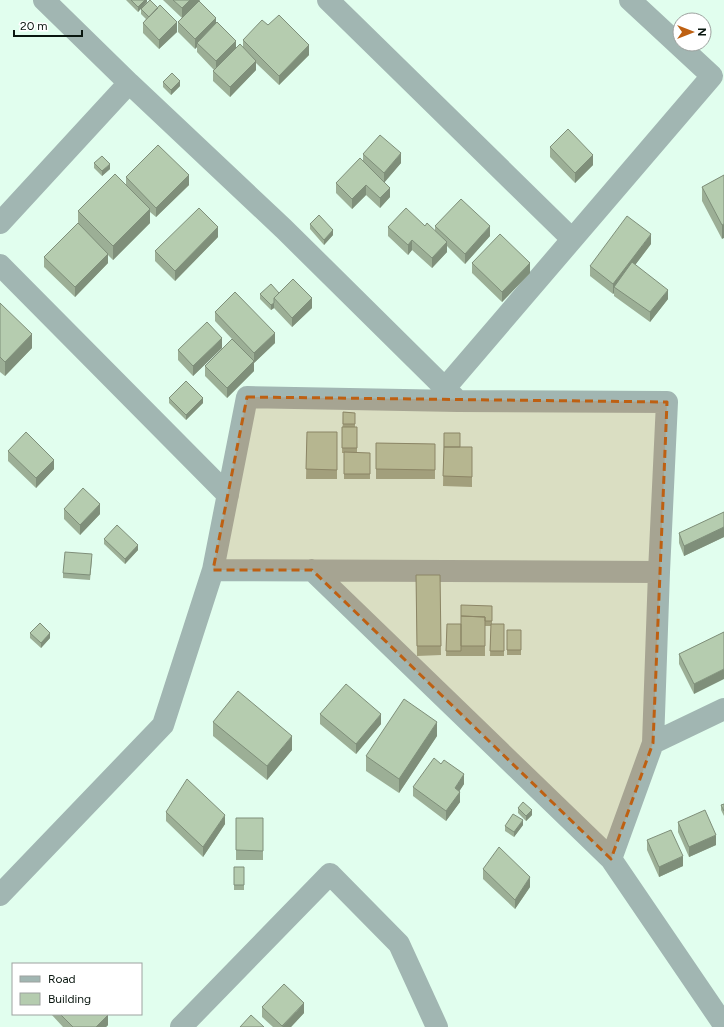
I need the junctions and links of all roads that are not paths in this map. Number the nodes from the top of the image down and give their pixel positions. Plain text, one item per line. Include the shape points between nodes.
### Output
1 (328, 0) edge
2 (630, 0) edge
3 (56, 4) edge
4 (718, 80) edge
5 (129, 82) junction
6 (0, 223) edge
7 (572, 239) junction
8 (0, 265) edge
9 (452, 395) junction
10 (228, 495) junction
11 (213, 570) junction
12 (312, 570) junction
13 (659, 572) junction
14 (724, 709) edge
15 (653, 743) junction
16 (611, 859) junction
17 (0, 895) edge
18 (724, 1025) edge
19 (181, 1027) edge
20 (437, 1027) edge

1 - 7 street
2 - 4 street
3 - 5 street
4 - 7 street
5 - 6 street
5 - 9 street via 284,229
7 - 9 street
8 - 10 street
9 - 10 street via 247,397
9 - 13 street via 667,402
10 - 11 street
11 - 12 street
11 - 17 street via 163,725
12 - 13 street
12 - 16 street
13 - 15 street
14 - 15 street
15 - 16 street
16 - 18 street
19 - 20 street via 330,874 399,944

